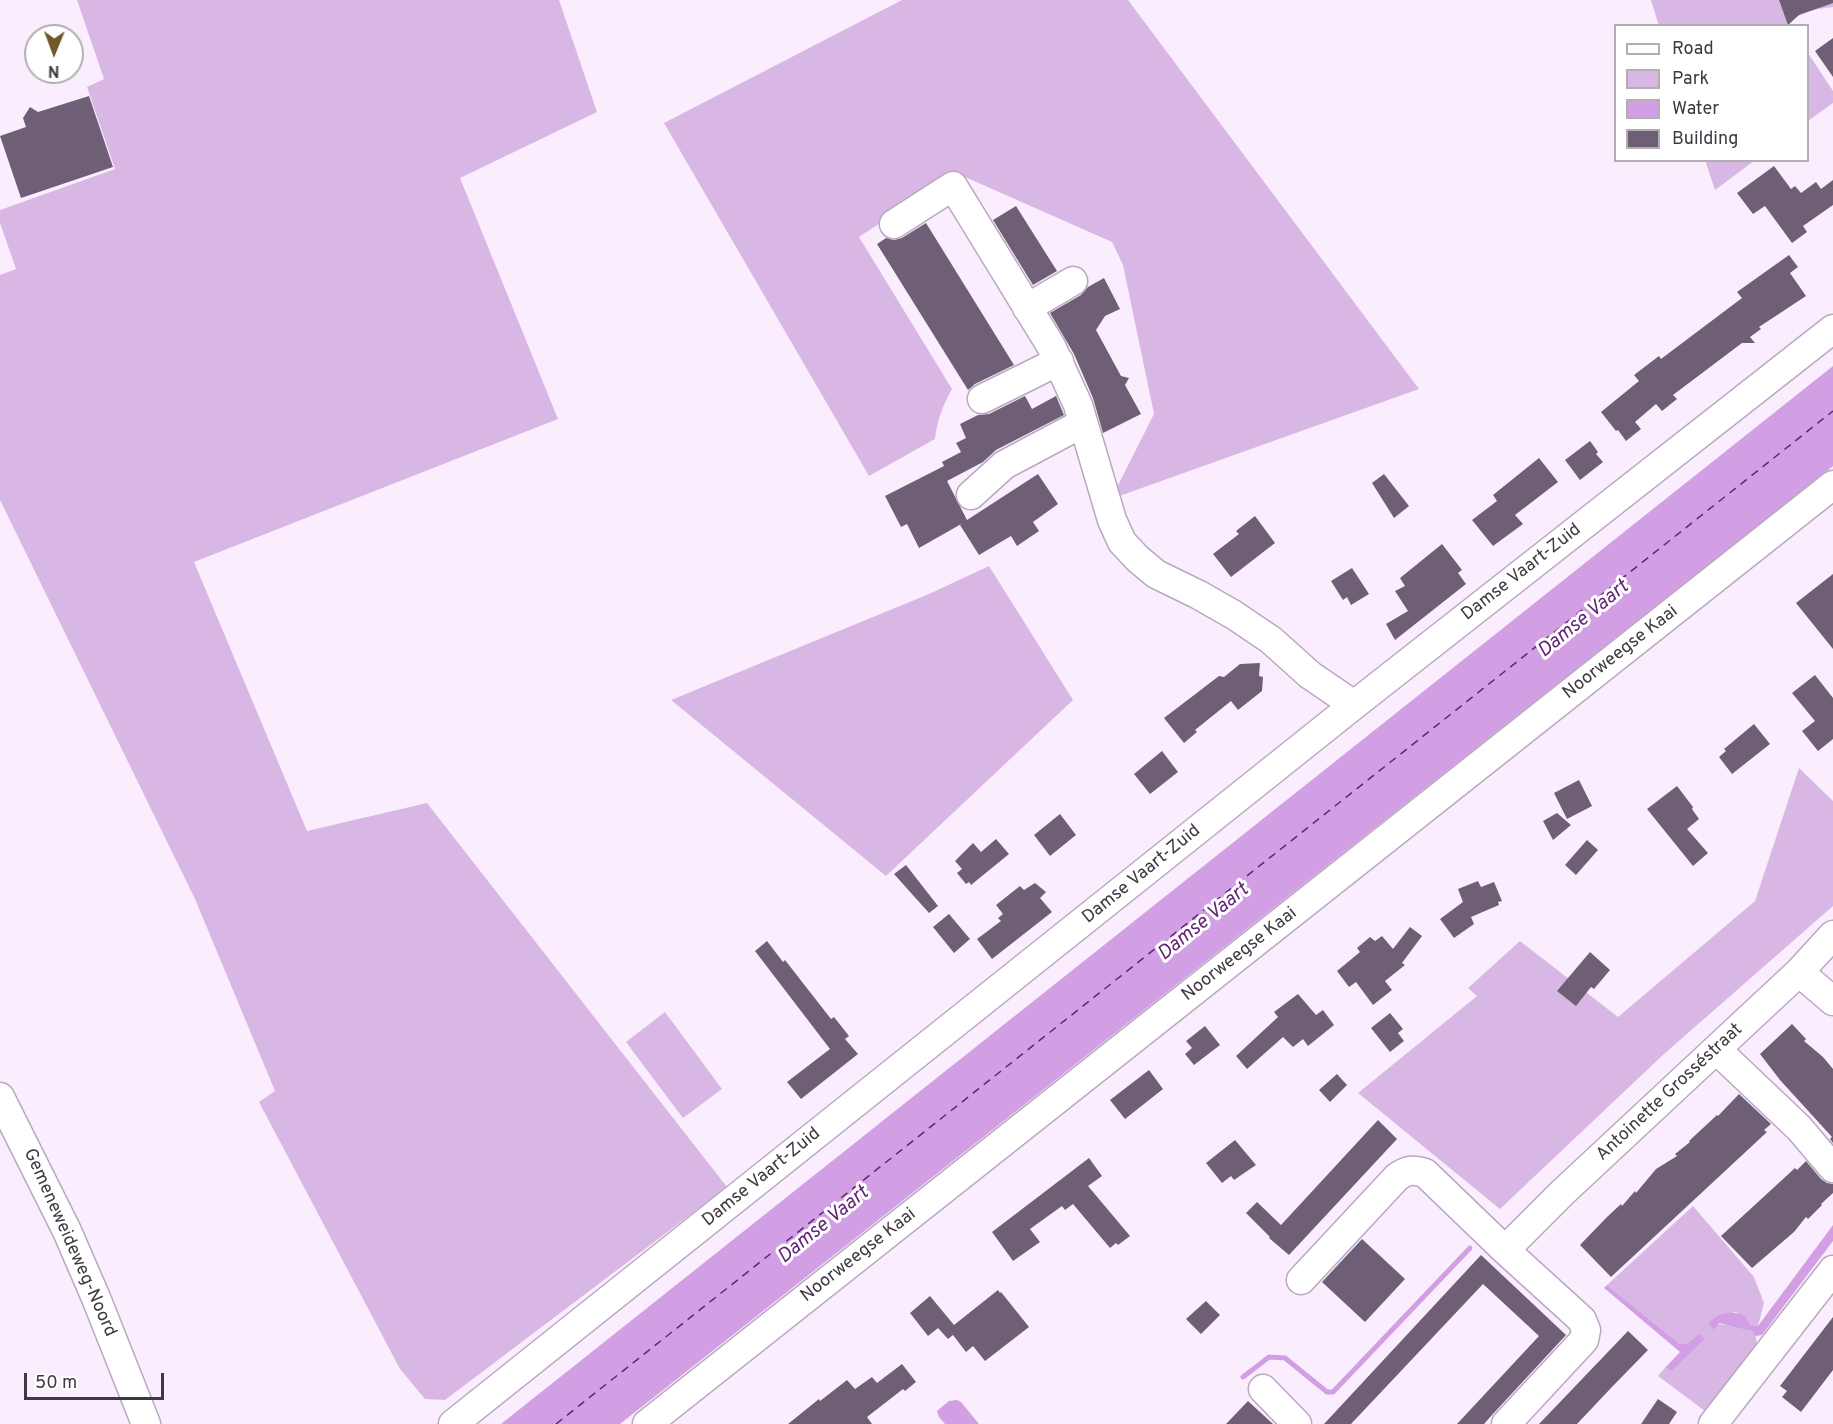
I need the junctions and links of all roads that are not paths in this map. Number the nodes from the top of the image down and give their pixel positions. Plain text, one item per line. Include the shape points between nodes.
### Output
1 (894, 224) dead end
2 (1073, 281) dead end
3 (1028, 308) junction
4 (1833, 328) edge
5 (1059, 362) junction
6 (982, 399) dead end
7 (1083, 423) junction
8 (1833, 485) edge
9 (971, 495) dead end
10 (1354, 705) junction
11 (1833, 935) edge
12 (1799, 972) junction
13 (1833, 1001) edge
14 (1717, 1050) junction
15 (0, 1097) edge
16 (1833, 1168) edge
17 (1505, 1250) junction
18 (1833, 1270) edge
19 (1301, 1280) dead end
20 (1263, 1389) dead end
21 (146, 1424) edge
22 (453, 1424) edge
23 (647, 1424) edge
24 (1297, 1424) edge
25 (1506, 1424) edge
26 (1713, 1424) edge

1 - 3 street via 952,186
2 - 3 street
3 - 5 street
4 - 10 street, Damse Vaart-Zuid
5 - 6 street
5 - 7 street
7 - 9 street via 1004,465
7 - 10 street via 1112,520 1122,542 1138,559 1156,574 1234,615
8 - 23 street, Noorweegse Kaai
10 - 22 street, Damse Vaart-Zuid
11 - 12 street, Antoinette Grosséstraat
12 - 13 street
12 - 14 street, Antoinette Grosséstraat
14 - 16 street via 1799,1128
14 - 17 street, Antoinette Grosséstraat
15 - 21 street, Gemeneweideweg-Noord via 67,1231
17 - 19 street via 1425,1173 1405,1171
17 - 25 street via 1582,1320 1586,1330 1584,1340
18 - 26 street
20 - 24 street

